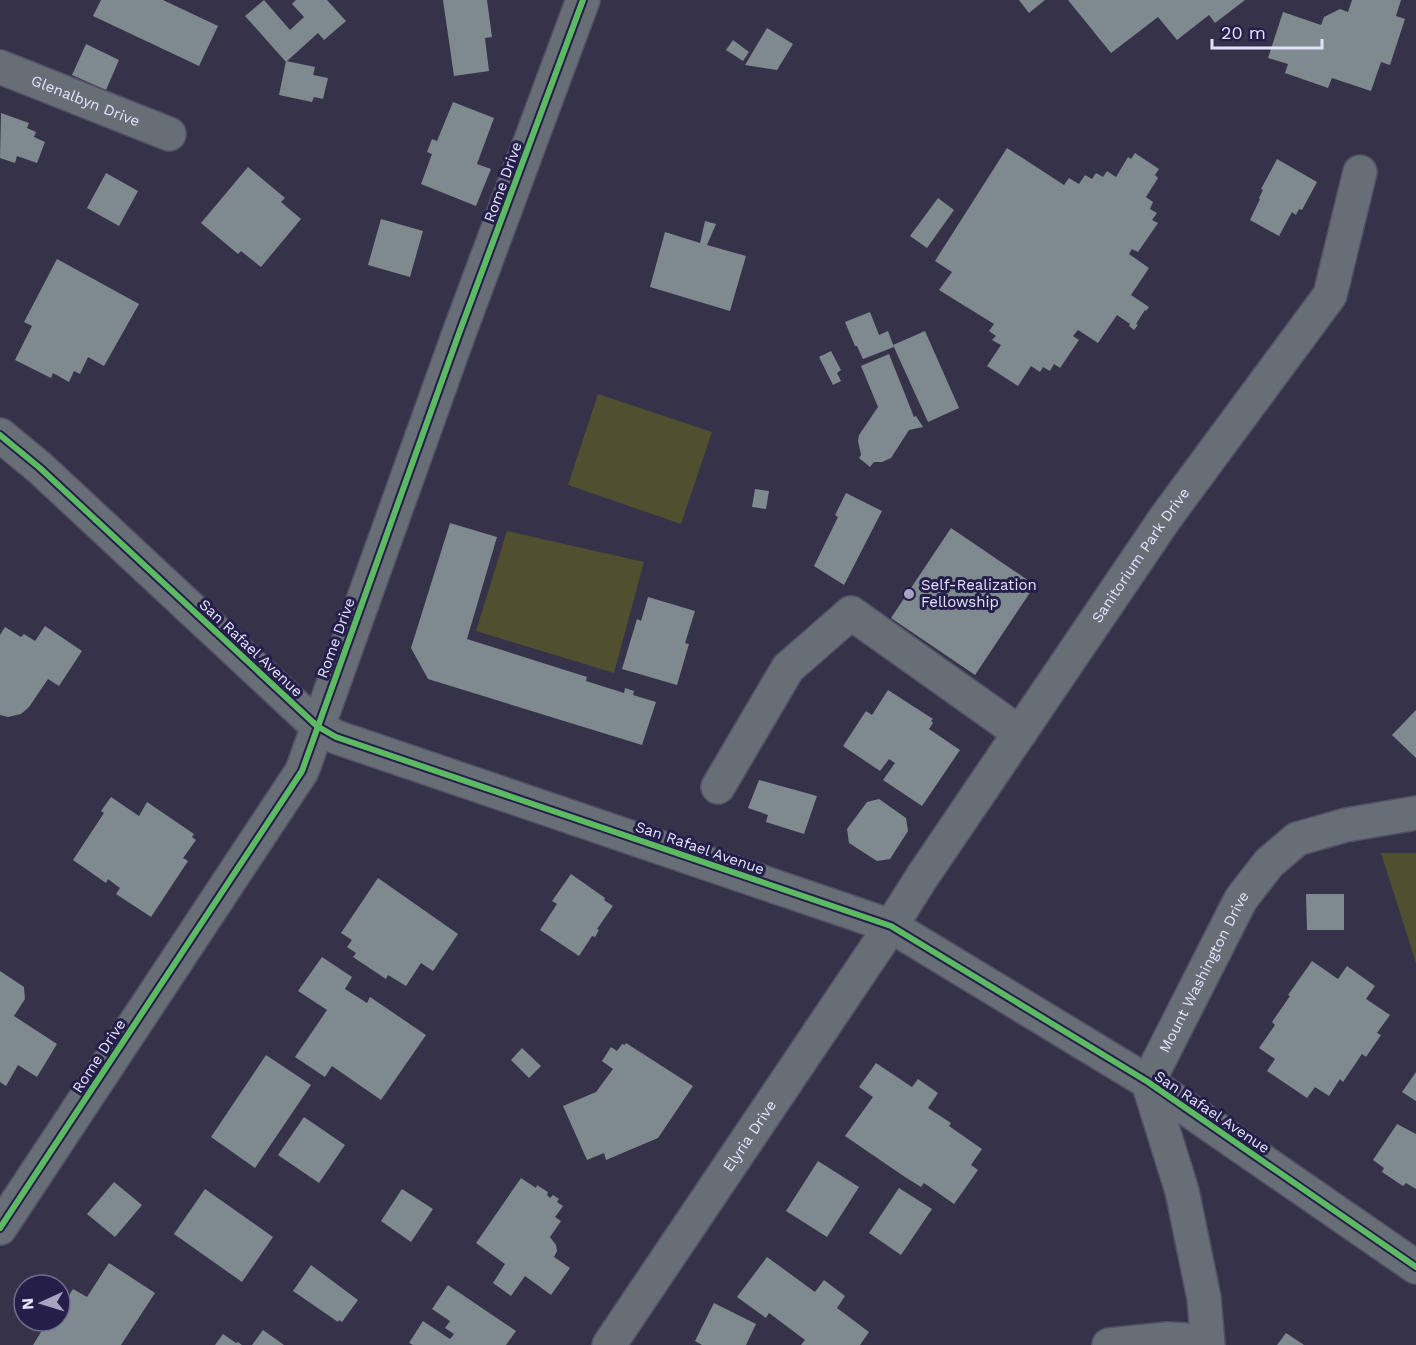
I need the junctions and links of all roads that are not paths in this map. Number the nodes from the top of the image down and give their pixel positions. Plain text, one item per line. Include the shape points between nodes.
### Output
1 (583, 0) edge
2 (0, 67) edge
3 (169, 134) dead end
4 (1360, 172) dead end
5 (0, 435) edge
6 (317, 726) junction
7 (1020, 733) junction
8 (717, 787) dead end
9 (1416, 813) edge
10 (891, 926) junction
11 (1148, 1082) junction
12 (0, 1228) edge
13 (1416, 1267) edge
14 (1208, 1343) edge
15 (609, 1345) edge
16 (1109, 1345) edge

1 - 6 street, Rome Drive
2 - 3 street, Glenalbyn Drive
4 - 7 street, Sanitorium Park Drive via 1330,295 1166,517
5 - 6 street, San Rafael Avenue
6 - 10 street, San Rafael Avenue via 336,737
6 - 12 street, Rome Drive via 302,771
7 - 8 street via 851,613 788,668
7 - 10 street, Sanitorium Park Drive
9 - 11 street, Mount Washington Drive via 1346,825 1297,839 1269,863 1241,899
10 - 11 street, San Rafael Avenue
10 - 15 street, Elyria Drive
11 - 13 street, San Rafael Avenue
11 - 14 street via 1182,1191 1204,1298
14 - 16 street via 1167,1339

